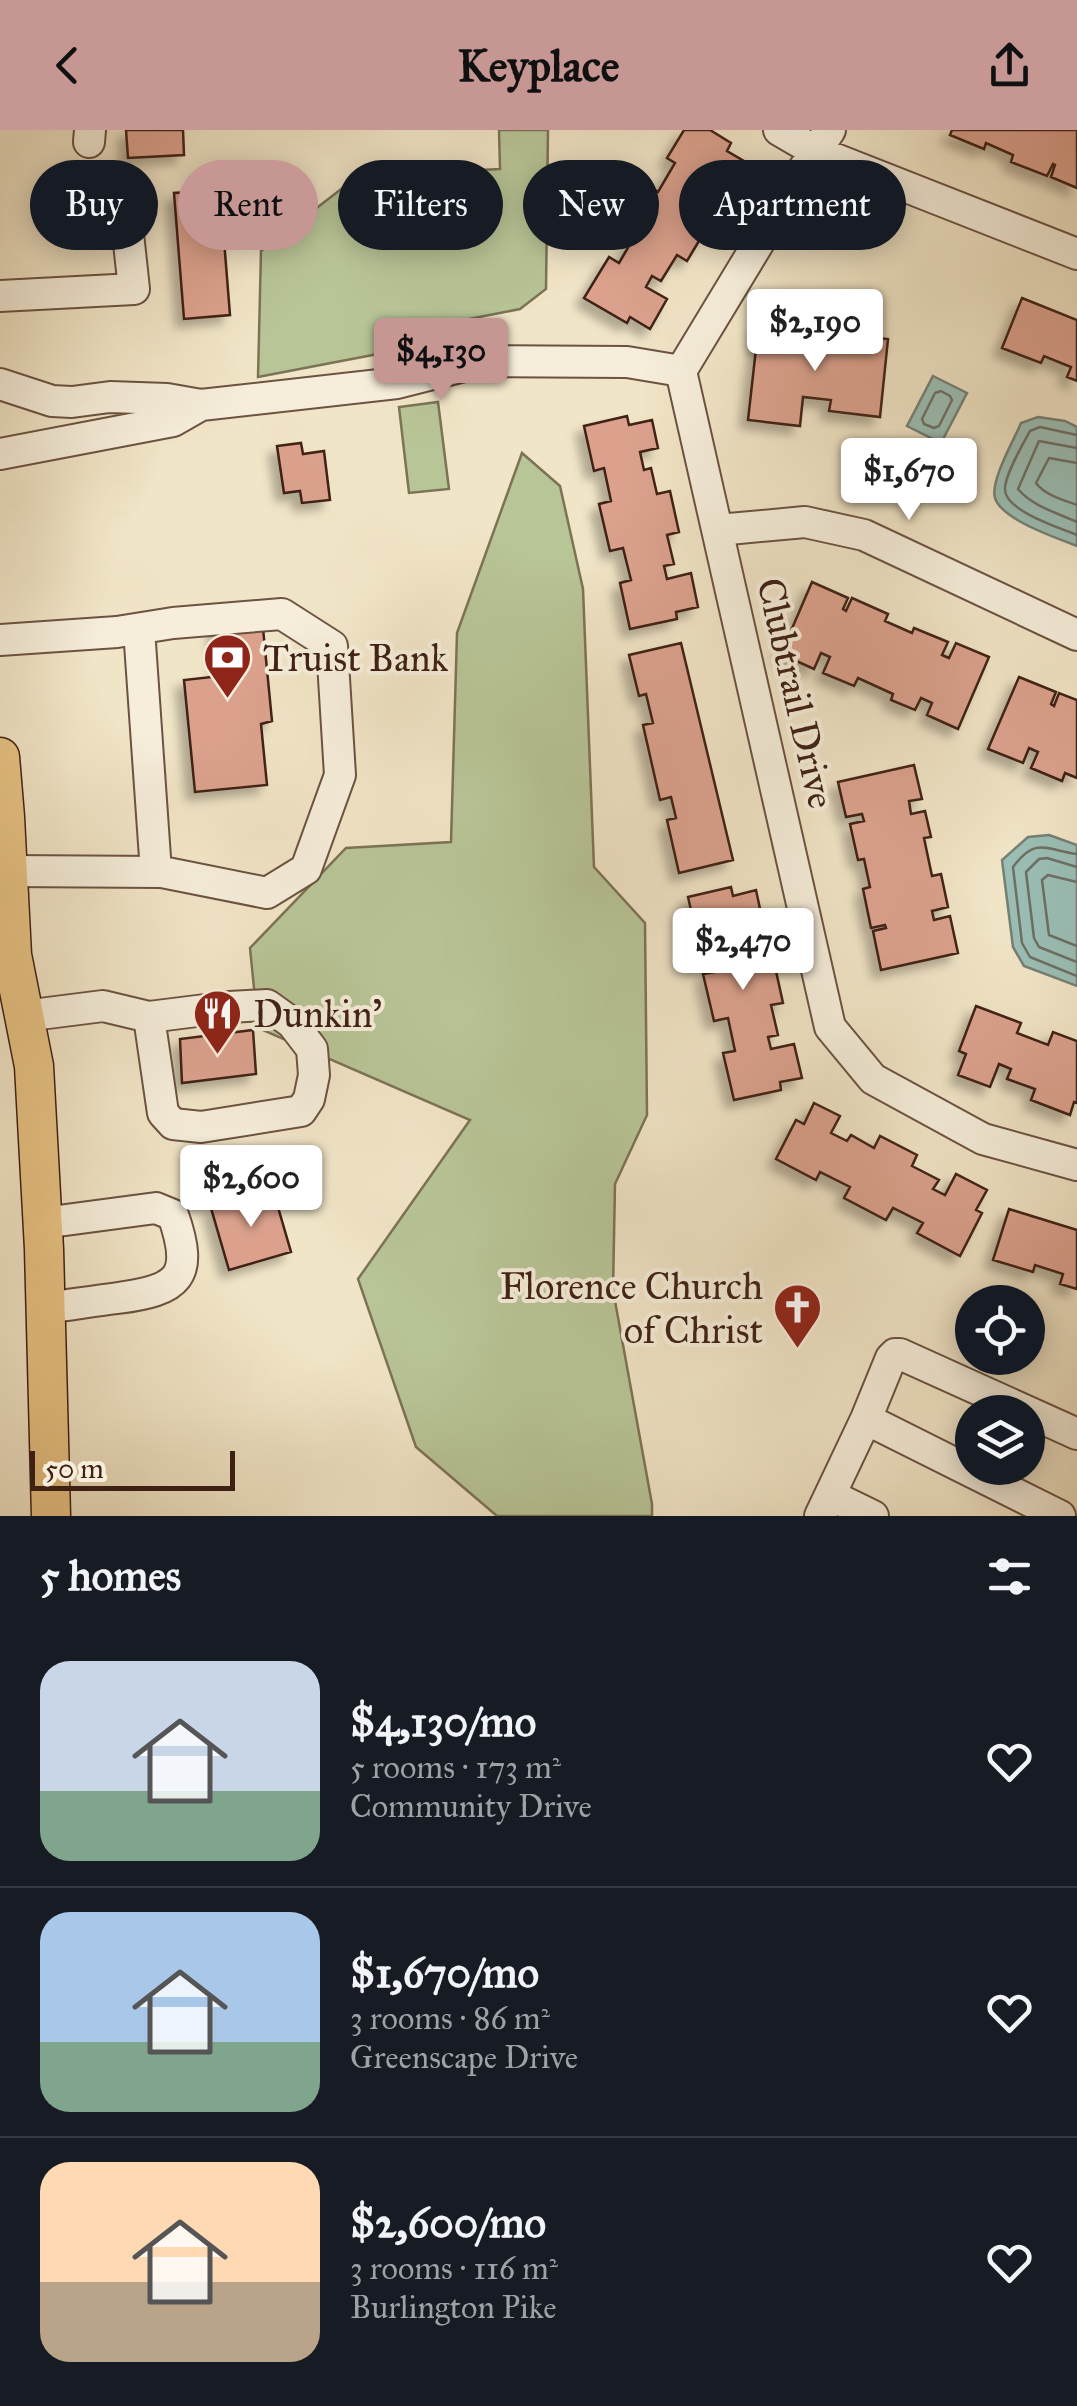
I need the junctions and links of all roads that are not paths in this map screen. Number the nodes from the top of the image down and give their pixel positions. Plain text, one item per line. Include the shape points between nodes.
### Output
1 (779, 130) edge
2 (823, 140) edge
3 (130, 250) edge
4 (1077, 254) edge
5 (0, 296) edge
6 (681, 370) junction
7 (0, 384) edge
8 (201, 405) junction
9 (0, 454) edge
10 (718, 530) junction
11 (140, 629) junction
12 (1077, 635) edge
13 (0, 640) edge
14 (0, 757) edge
15 (5, 852) edge
16 (156, 872) junction
17 (6, 956) edge
18 (149, 1018) junction
19 (12, 1024) edge
20 (1077, 1165) edge
21 (42, 1223) junction
22 (46, 1308) junction
23 (866, 1419) junction
24 (1077, 1434) edge
25 (825, 1506) edge
26 (1077, 1509) edge
27 (51, 1516) edge
28 (872, 1516) edge
29 (1060, 1516) edge
30 (1074, 1516) edge

1 - 2 street
2 - 4 street
2 - 6 street
3 - 5 street via 134,289
6 - 8 street via 627,362 484,360 397,383
6 - 10 street, Clubtrail Drive
7 - 8 street via 52,401 168,399
8 - 9 street via 173,421
10 - 12 street via 805,522 864,536
10 - 20 street, Clubtrail Drive via 830,1027 873,1080 982,1139
11 - 13 street
11 - 16 street
11 - 16 street via 282,614 332,646 340,775 306,870 267,893
14 - 15 main road
15 - 16 street
15 - 17 main road
17 - 19 main road
18 - 18 street via 267,1005 292,1022 312,1049 309,1099 301,1111 201,1128 173,1124 163,1113
18 - 19 street via 104,1006
19 - 21 main road via 34,1066
21 - 22 main road
21 - 22 street via 156,1208 173,1215 182,1240 180,1272 170,1286
22 - 27 main road
23 - 24 street via 891,1358 900,1354
23 - 25 street
23 - 29 street
25 - 28 street
26 - 30 street

